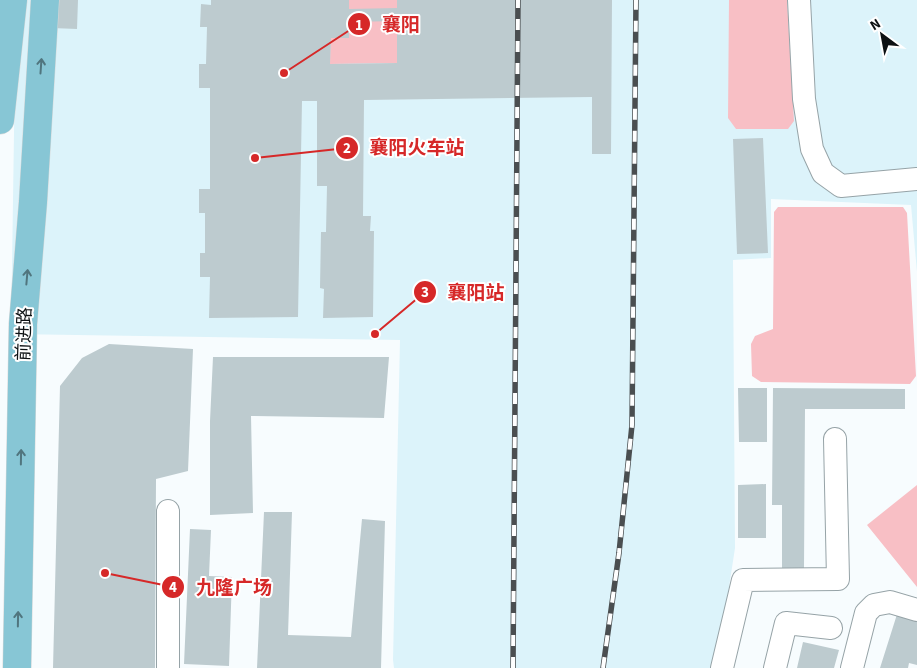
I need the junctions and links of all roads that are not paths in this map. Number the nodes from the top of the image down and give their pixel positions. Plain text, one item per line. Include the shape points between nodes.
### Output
1 (12, 0) edge
2 (45, 0) edge
3 (799, 0) edge
4 (0, 29) edge
5 (1, 93) edge
6 (39, 94) junction
7 (0, 120) edge
8 (36, 132) junction
9 (0, 134) edge
10 (917, 179) edge
11 (835, 440) dead end
12 (168, 511) dead end
13 (917, 610) edge
14 (831, 628) dead end
15 (17, 668) edge
16 (168, 668) edge
17 (722, 668) edge
18 (775, 668) edge
19 (852, 668) edge

1 - 4 main road
1 - 5 main road
6 -> 2 main road, 前进路
3 - 10 street via 804,99 812,149 822,173 841,186
5 - 6 main road
5 - 7 main road
6 - 8 main road, 前进路
8 - 9 main road
15 -> 8 main road, 前进路 via 23,324
11 - 17 street via 838,579 743,580
12 - 16 street
13 - 19 street via 890,602 874,605 866,613
14 - 18 street via 786,624

